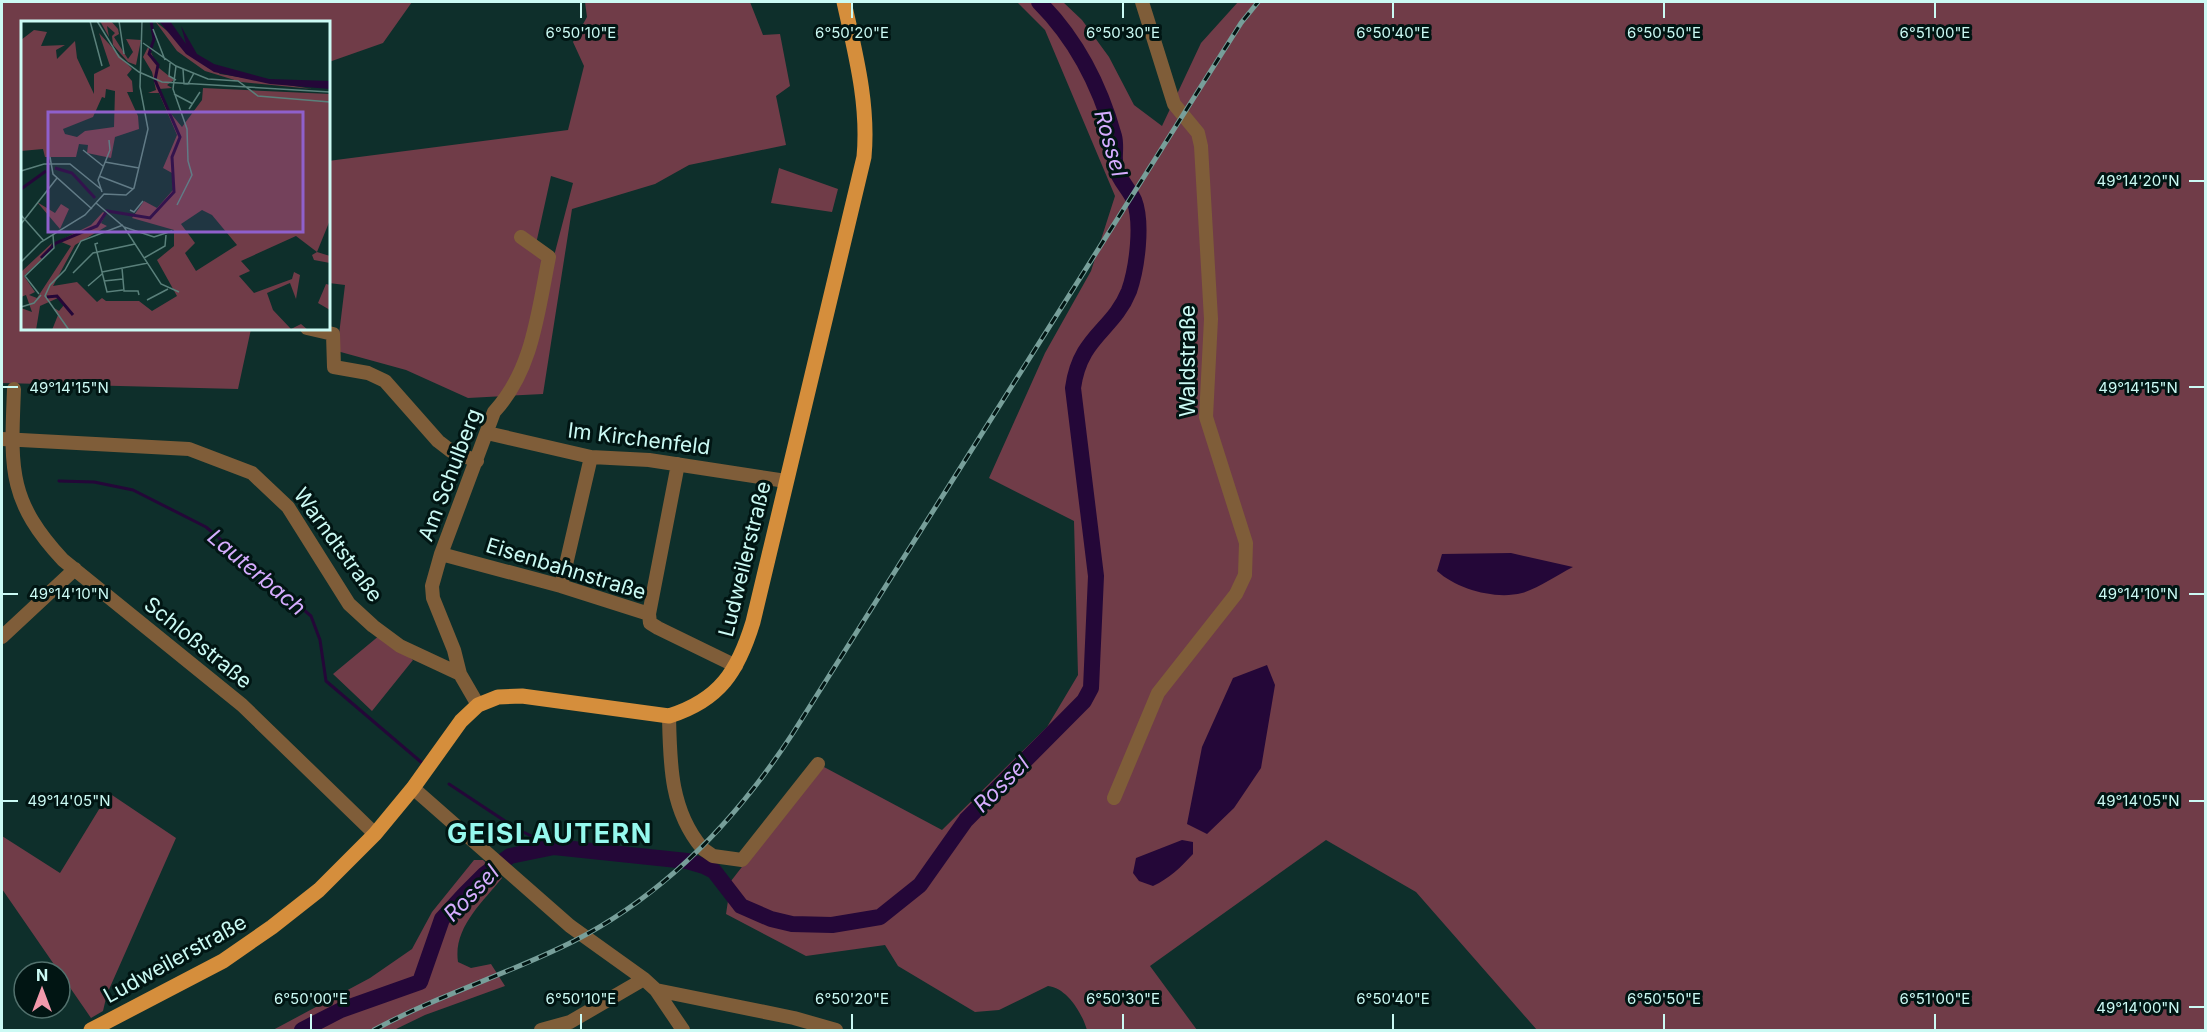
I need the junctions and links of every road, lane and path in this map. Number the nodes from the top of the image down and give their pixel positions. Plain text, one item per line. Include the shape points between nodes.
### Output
1 (843, 2) edge
2 (1142, 2) edge
3 (521, 237) dead end
4 (316, 330) edge
5 (14, 390) dead end
6 (487, 433) junction
7 (7, 438) edge
8 (591, 457) junction
9 (477, 461) junction
10 (678, 464) junction
11 (786, 481) junction
12 (441, 554) junction
13 (75, 569) junction
14 (561, 586) junction
15 (649, 614) junction
16 (2, 637) edge
17 (735, 666) junction
18 (460, 674) junction
19 (478, 705) junction
20 (669, 716) junction
21 (818, 764) dead end
22 (413, 788) junction
23 (1114, 798) dead end
24 (375, 834) junction
25 (644, 979) junction
26 (656, 990) junction
27 (91, 1030) edge
28 (541, 1030) edge
29 (683, 1030) edge
30 (836, 1030) edge

1 - 11 main road, Ludweilerstraße via 862,93 864,157
2 - 23 street, Waldstraße via 1174,104 1198,132 1201,146 1211,318 1206,417 1246,543 1245,576 1236,594 1158,693
3 - 6 street, Am Schulberg via 549,257 524,368 508,397 494,412
4 - 9 street via 333,334 334,367 368,373 385,381 438,441
5 - 7 street, Schloßstraße
6 - 8 street, Im Kirchenfeld
6 - 9 street, Am Schulberg
7 - 13 street, Schloßstraße via 22,506 39,534
7 - 18 street, Warndtstraße via 189,449 252,473 288,507 350,604 400,646
8 - 10 street, Im Kirchenfeld
8 - 14 street
9 - 12 street, Am Schulberg
10 - 11 street, Im Kirchenfeld
10 - 15 street
11 - 17 main road, Ludweilerstraße via 753,622
12 - 14 street, Eisenbahnstraße
12 - 18 street, Am Schulberg via 434,574 433,598
13 - 16 street
13 - 24 street, Schloßstraße via 242,705
14 - 15 street, Eisenbahnstraße
15 - 17 street, Eisenbahnstraße via 650,623 658,628
17 - 20 main road, Ludweilerstraße via 728,681 710,696 692,709
18 - 19 street, Am Schulberg
19 - 20 main road, Ludweilerstraße via 498,697 522,696
19 - 22 main road, Ludweilerstraße via 461,721
20 - 21 street via 676,800 684,822 703,849 713,856 742,860
22 - 24 main road, Ludweilerstraße
22 - 25 street via 570,926
24 - 27 main road, Ludweilerstraße via 319,890 223,961
25 - 26 street
25 - 28 street via 570,1022
26 - 29 street
26 - 30 street

